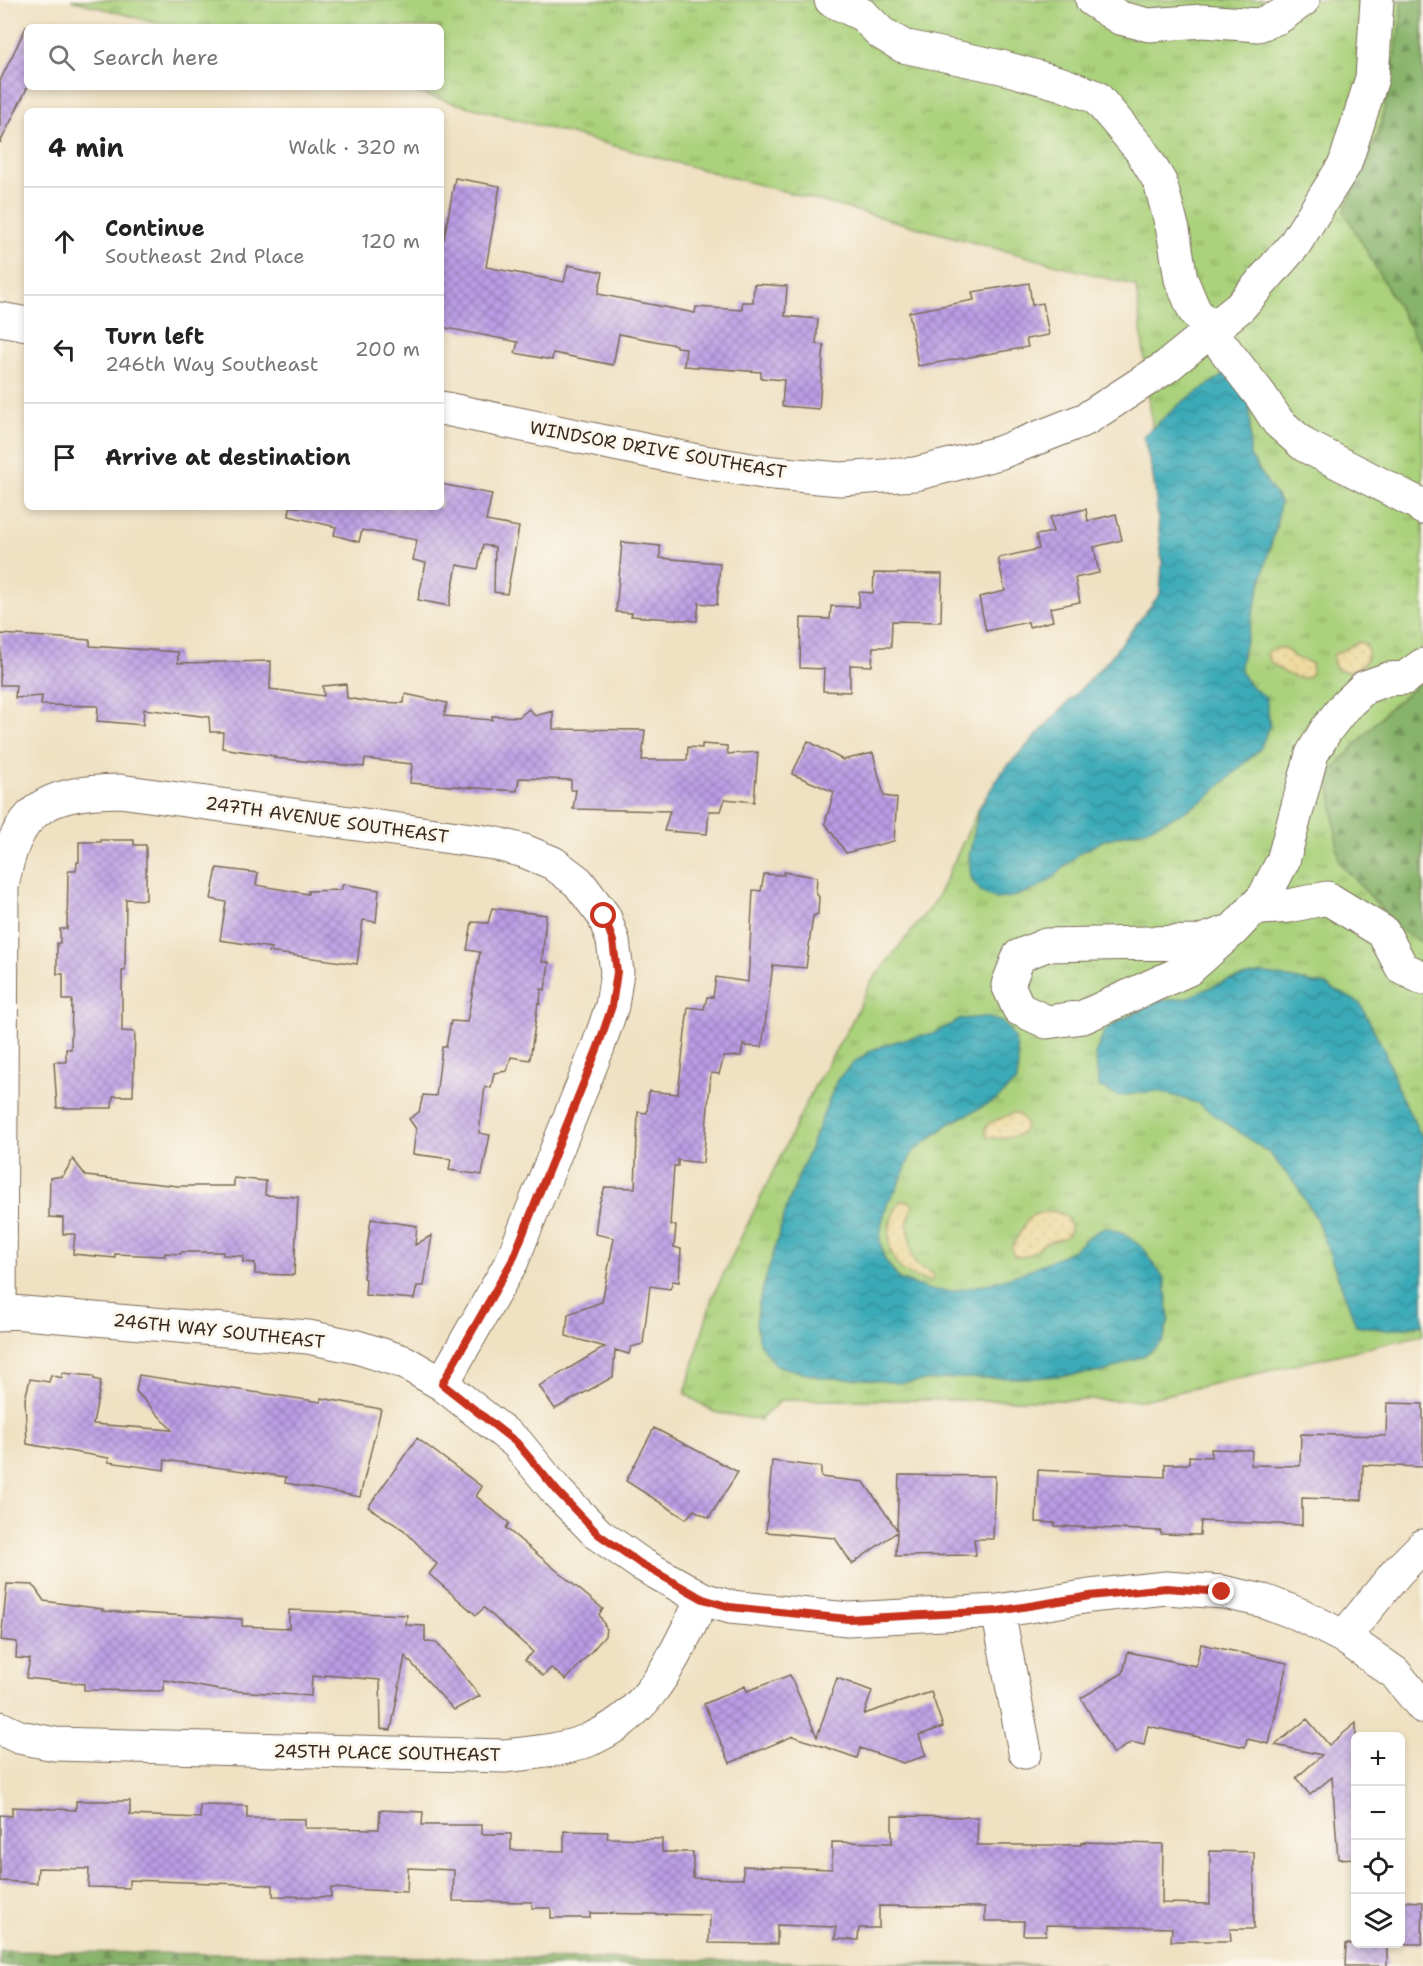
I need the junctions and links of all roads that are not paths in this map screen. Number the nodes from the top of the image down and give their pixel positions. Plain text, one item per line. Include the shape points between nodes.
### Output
1 (831, 0) edge
2 (1092, 0) edge
3 (1303, 0) edge
4 (1377, 0) edge
5 (0, 319) edge
6 (24, 323) edge
7 (1211, 331) junction
8 (444, 409) edge
9 (1423, 508) edge
10 (1423, 665) edge
11 (1243, 919) junction
12 (1423, 978) edge
13 (0, 1312) edge
14 (442, 1384) junction
15 (1423, 1546) edge
16 (703, 1599) junction
17 (998, 1611) junction
18 (1344, 1637) junction
19 (1423, 1707) edge
20 (0, 1728) edge
21 (1025, 1752) dead end

1 - 7 street via 863,15 881,33 903,46 1000,67 1096,97 1140,149 1160,182 1181,279 1194,310
2 - 3 street via 1120,18 1149,25 1202,21 1258,25 1279,17
4 - 7 street, WINDSOR DRIVE SOUTHEAST via 1372,78 1345,164 1294,245 1240,307
5 - 6 street
7 - 8 street, WINDSOR DRIVE SOUTHEAST via 1166,367 1086,419 999,453 915,474 840,479 763,472
7 - 9 street via 1278,422 1304,445
10 - 11 street via 1405,678 1365,687 1326,730 1312,754 1283,861 1264,897
11 - 11 street via 1189,969 1083,1017 1047,1022 1019,1009 1008,984 1019,956 1046,945 1198,942
11 - 12 street via 1326,897 1383,932 1402,968
13 - 14 street, 246TH WAY SOUTHEAST via 308,1337 404,1362
13 - 14 street, 247TH AVENUE SOUTHEAST via 2,887 7,857 17,832 30,815 66,796 120,791 493,843 553,863 578,882 604,916 613,941 617,972 612,1006 598,1047 512,1261
14 - 16 street, 246TH WAY SOUTHEAST via 517,1443 598,1534
15 - 18 street
16 - 17 street, 246TH WAY SOUTHEAST via 730,1607 848,1619
16 - 20 street, 245TH PLACE SOUTHEAST via 660,1680 635,1712 593,1738 547,1751 505,1756 56,1744 19,1737
17 - 18 street, 246TH WAY SOUTHEAST via 1166,1588 1222,1592 1264,1601
17 - 21 street
18 - 19 street, 246TH WAY SOUTHEAST via 1395,1673

